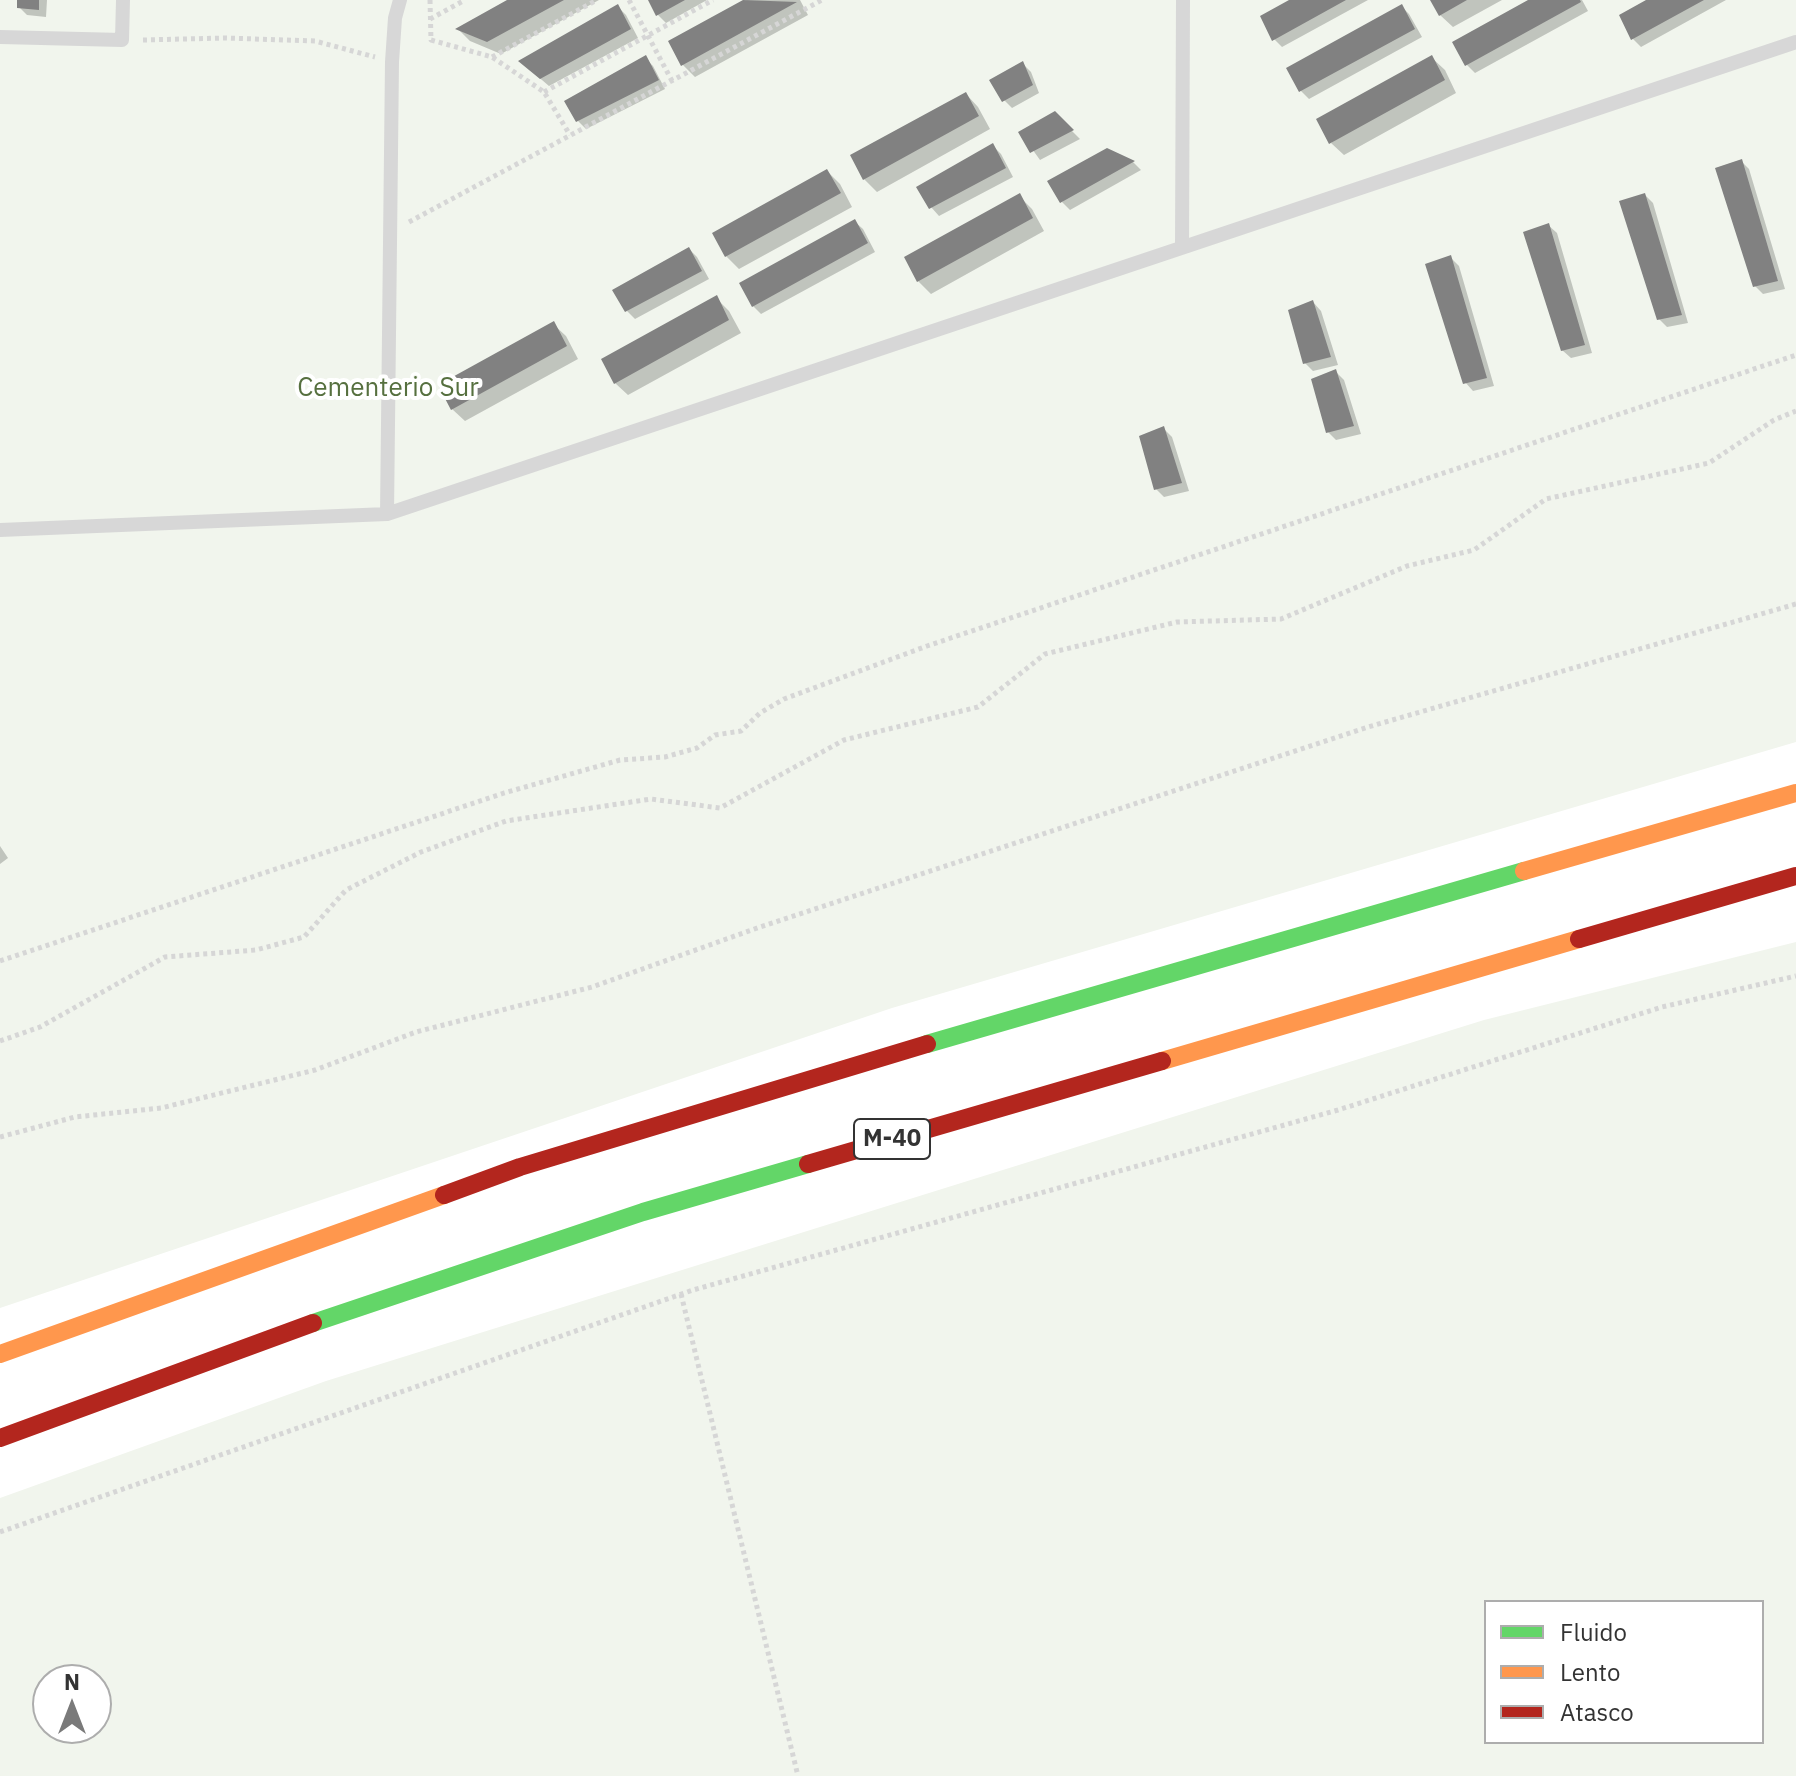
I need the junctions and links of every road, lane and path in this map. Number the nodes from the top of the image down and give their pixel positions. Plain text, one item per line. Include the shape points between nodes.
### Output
1 (123, 0) edge
2 (400, 0) edge
3 (430, 0) edge
4 (465, 0) edge
5 (597, 0) edge
6 (629, 0) edge
7 (713, 0) edge
8 (822, 0) edge
9 (1183, 0) edge
10 (809, 3) edge
11 (430, 19) junction
12 (649, 35) junction
13 (0, 37) edge
14 (122, 40) junction
15 (1796, 42) edge
16 (492, 57) junction
17 (392, 62) junction
18 (672, 81) junction
19 (544, 92) junction
20 (570, 135) junction
21 (390, 232) junction
22 (1182, 246) junction
23 (1796, 355) edge
24 (1796, 411) edge
25 (387, 514) junction
26 (0, 530) edge
27 (1796, 604) edge
28 (1796, 793) edge
29 (1796, 876) edge
30 (0, 961) edge
31 (1796, 976) edge
32 (0, 1041) edge
33 (0, 1137) edge
34 (681, 1294) junction
35 (0, 1354) edge
36 (0, 1438) edge
37 (0, 1532) edge
38 (798, 1776) edge

1 - 14 lane
2 - 17 lane
3 - 11 path
4 - 11 path
5 - 16 path
6 - 12 path
7 - 12 path
8 - 10 path
9 - 22 lane
10 - 18 path
11 - 16 path via 431,40
12 - 18 path
12 - 19 path
13 - 14 lane
14 - 17 path via 315,41
15 - 22 lane
16 - 19 path
17 - 21 lane
18 - 20 path
19 - 20 path
20 - 21 path
21 - 25 lane
22 - 25 lane
23 - 30 path via 927,646 784,699 741,731 715,735 697,748 620,760 504,793
24 - 32 path via 1709,463 1546,499 1474,550 1407,566 1281,619 1177,622 1045,654 978,707 844,740 720,808 651,799 506,821 421,852 346,890 304,937 256,950 165,957 40,1027
25 - 26 lane
27 - 33 path via 1368,727 592,987 416,1032 315,1070 161,1108 75,1117
28 - 35 highway via 932,1042 520,1167
29 - 36 highway, M-40 via 643,1212 348,1310
31 - 34 path via 1662,1007 1338,1110
34 - 37 path
34 - 38 path

